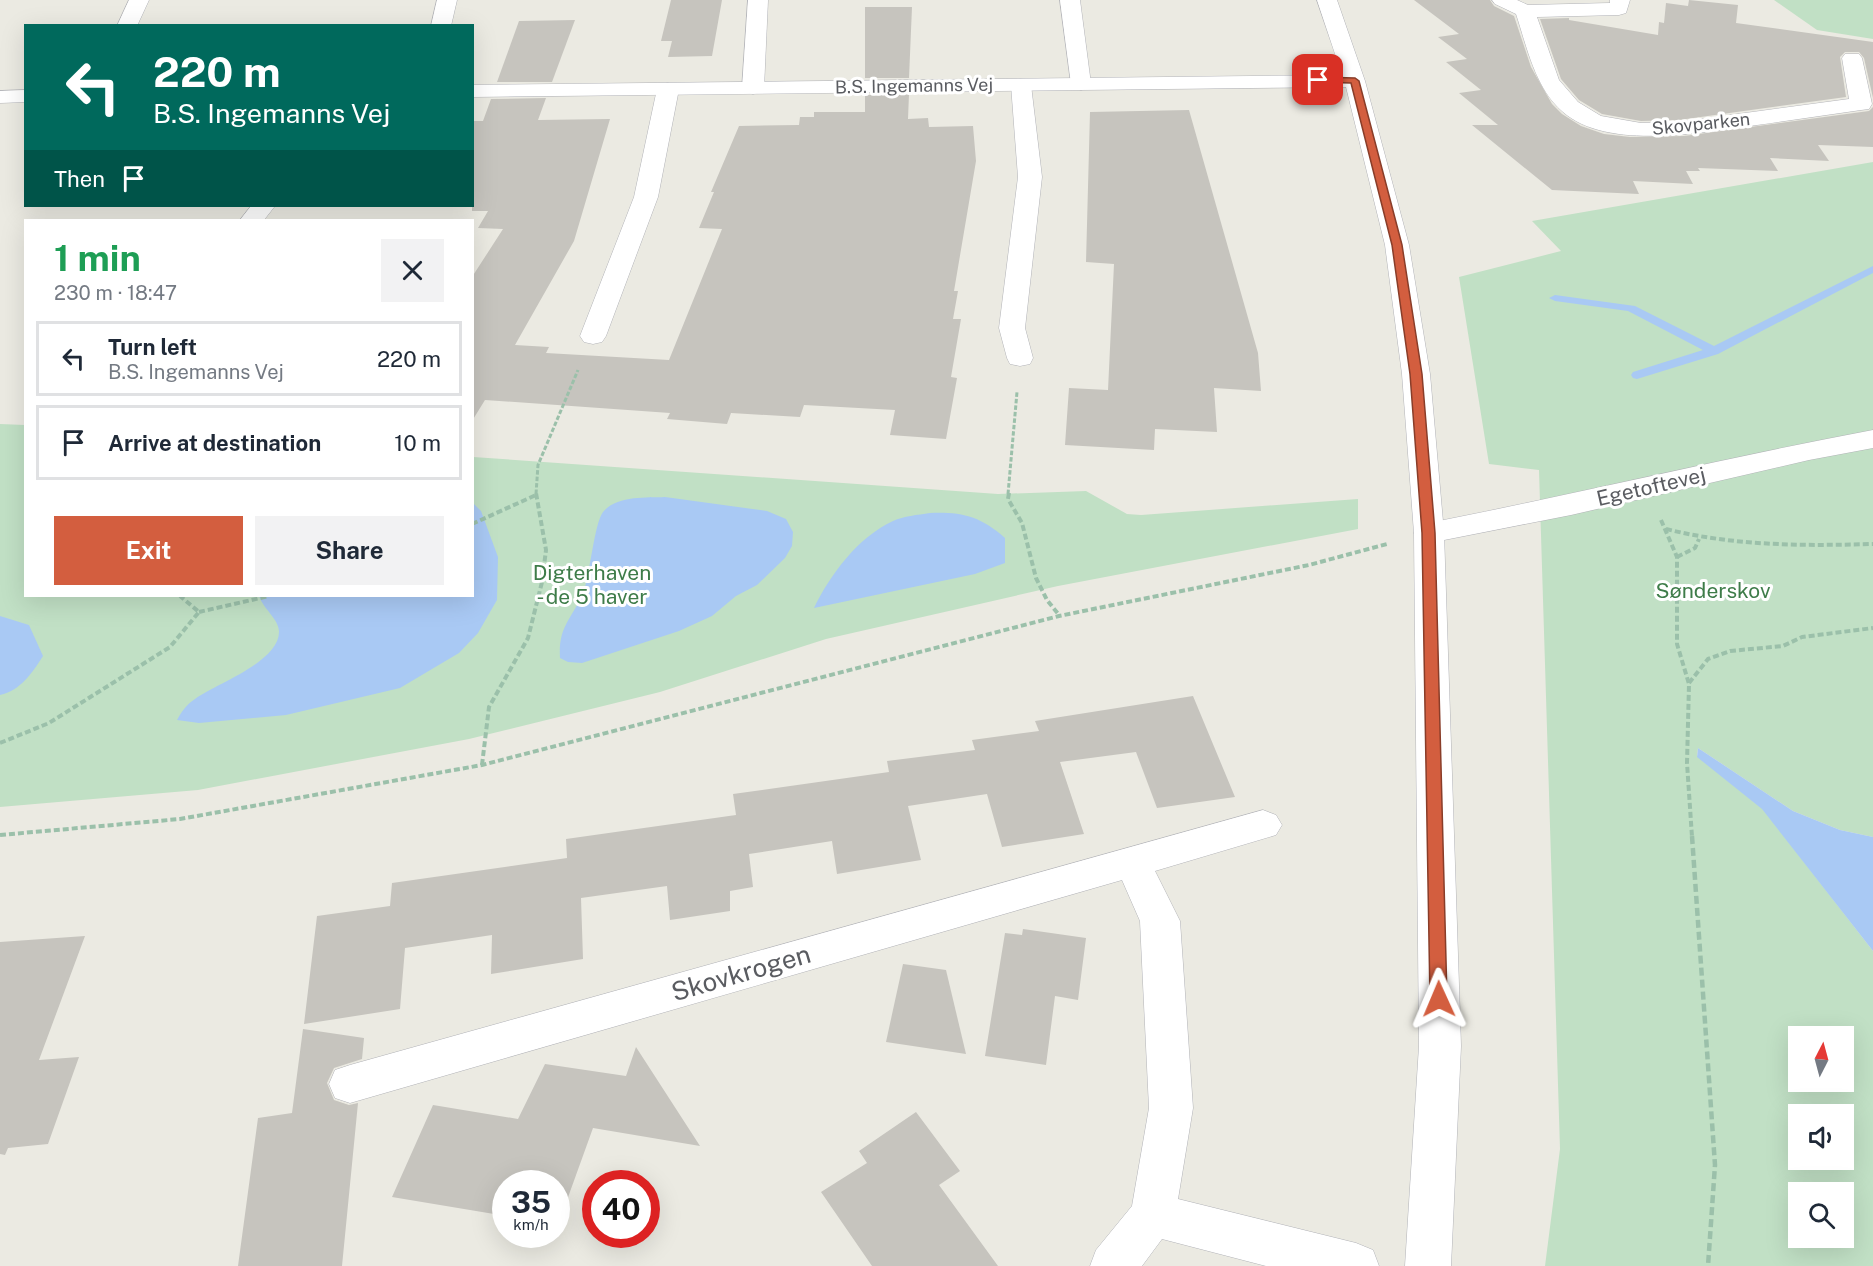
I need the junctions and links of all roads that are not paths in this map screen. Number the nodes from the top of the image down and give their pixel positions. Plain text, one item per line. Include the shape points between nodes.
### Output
1 (139, 0) edge
2 (447, 0) edge
3 (758, 0) edge
4 (1070, 0) edge
5 (1327, 0) edge
6 (1502, 0) edge
7 (1620, 0) edge
8 (1525, 11) junction
9 (128, 24) edge
10 (441, 24) edge
11 (1852, 58) dead end
12 (1355, 81) junction
13 (1081, 84) junction
14 (1021, 85) junction
15 (753, 88) junction
16 (668, 89) junction
17 (474, 91) edge
18 (24, 96) edge
19 (0, 97) edge
20 (262, 207) edge
21 (253, 219) edge
22 (592, 336) road end
23 (1020, 358) road end
24 (1873, 440) edge
25 (1429, 533) junction
26 (1263, 825) dead end
27 (1132, 862) junction
28 (350, 1084) dead end
29 (1153, 1215) junction
30 (1113, 1266) edge
31 (1356, 1266) edge
32 (1428, 1266) edge

1 - 9 street
2 - 10 street
3 - 15 street
4 - 13 street
5 - 12 street
6 - 8 street
7 - 8 street via 1619,9
8 - 11 street, Skovparken via 1549,81 1570,107 1594,121 1641,130 1679,129 1861,104
12 - 13 street, B.S. Ingemanns Vej
12 - 25 street via 1397,245 1416,374
13 - 14 street, B.S. Ingemanns Vej
14 - 15 street, B.S. Ingemanns Vej
14 - 23 street via 1030,177 1012,328
15 - 16 street, B.S. Ingemanns Vej
16 - 17 street, B.S. Ingemanns Vej
16 - 22 street via 646,197
18 - 19 street
20 - 21 street
24 - 25 street, Egetoftevej
25 - 32 street via 1440,1046
26 - 27 street, Skovkrogen
27 - 28 street, Skovkrogen
27 - 29 street via 1160,921 1170,1108
29 - 30 street
29 - 31 street

